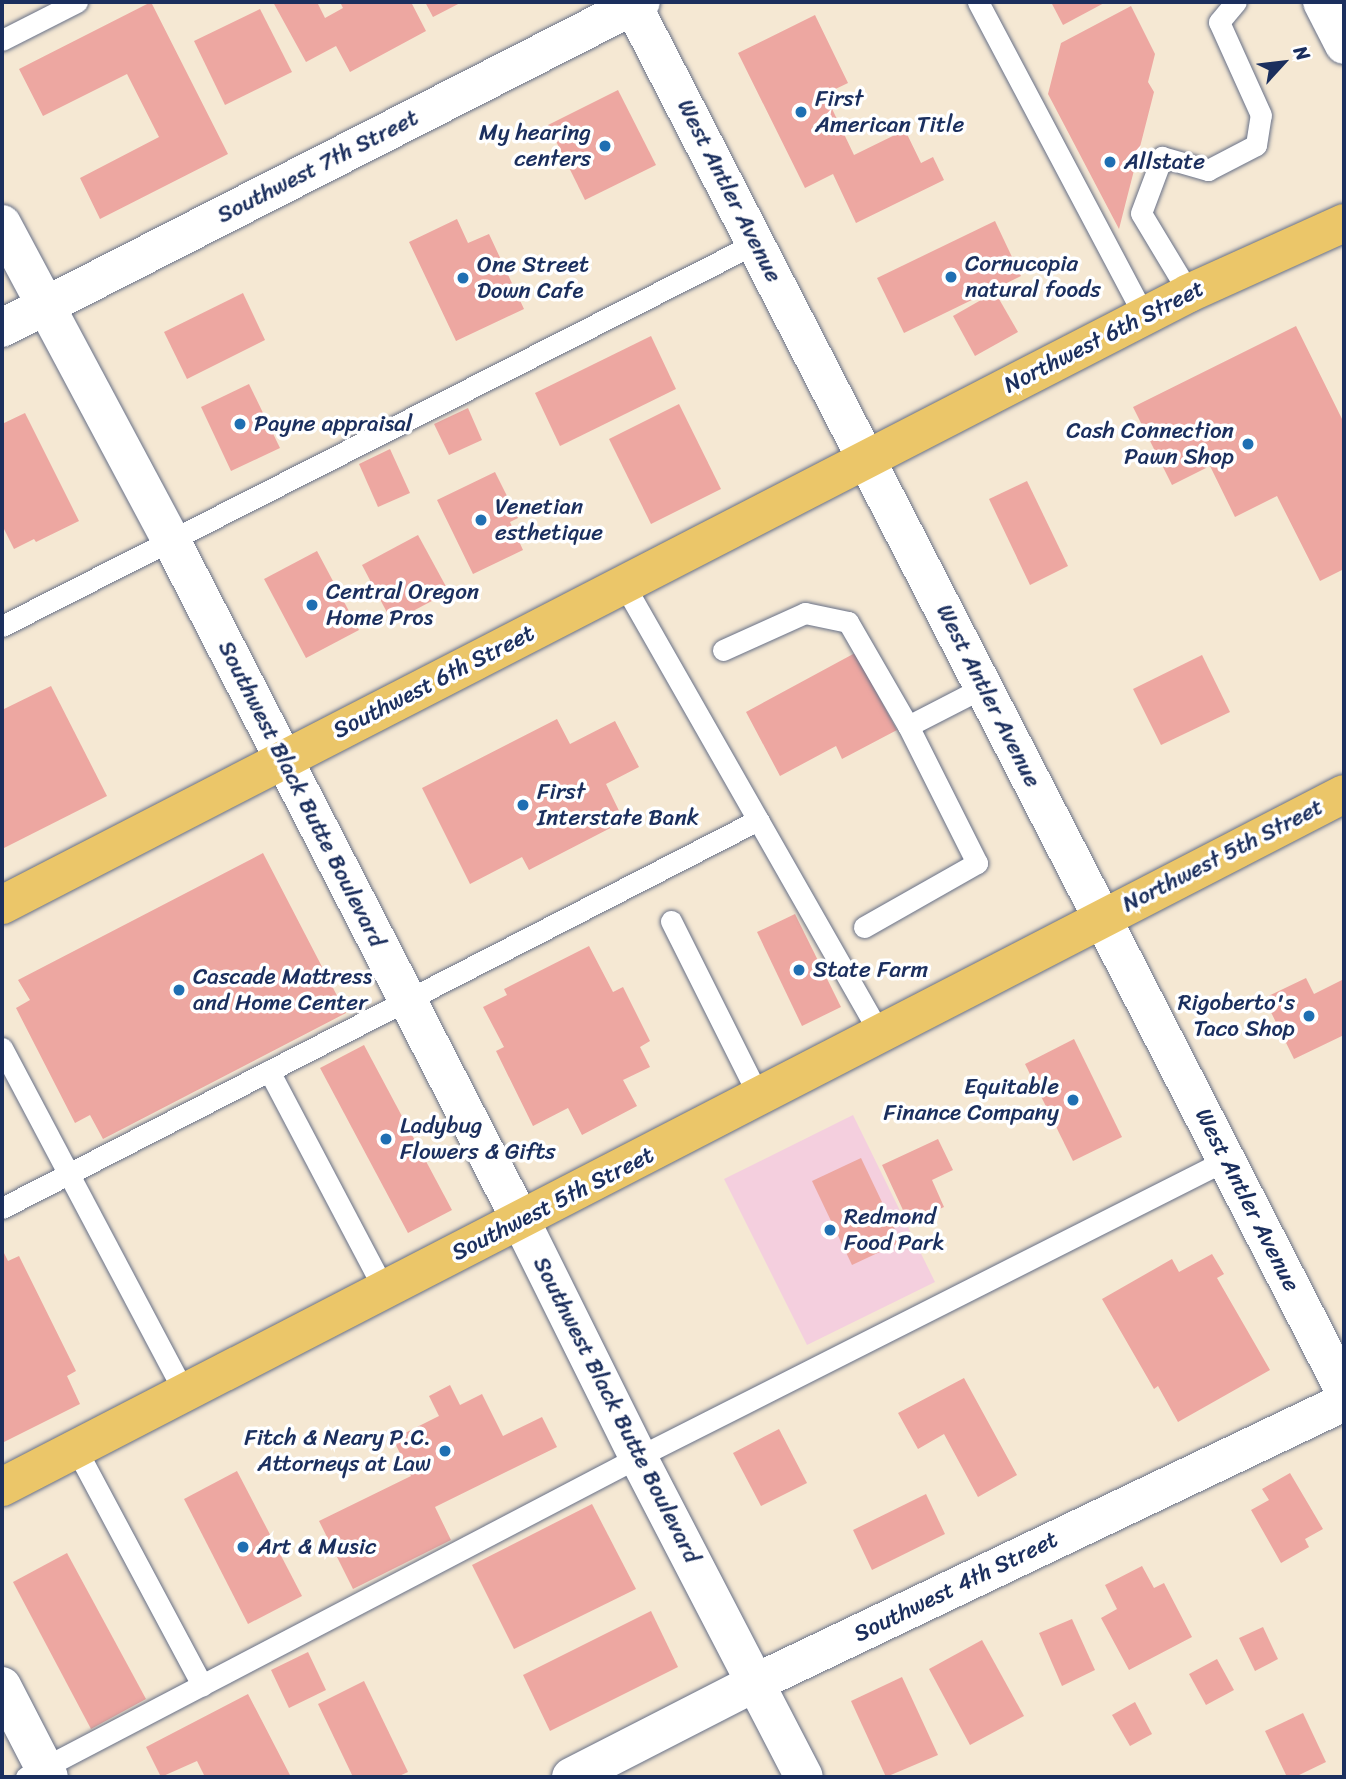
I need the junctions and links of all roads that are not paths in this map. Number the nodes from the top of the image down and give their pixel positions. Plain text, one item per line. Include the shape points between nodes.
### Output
1 (77, 2) edge
2 (978, 2) edge
3 (1236, 2) edge
4 (1322, 2) edge
5 (635, 3) edge
6 (2, 40) edge
7 (1344, 46) edge
8 (1344, 223) edge
9 (2, 224) edge
10 (756, 243) junction
11 (1189, 293) junction
12 (43, 306) junction
13 (1143, 316) junction
14 (2, 328) edge
15 (866, 458) junction
16 (171, 541) junction
17 (623, 583) junction
18 (2, 626) edge
19 (723, 650) dead end
20 (984, 688) junction
21 (908, 726) junction
22 (284, 760) junction
23 (1344, 794) edge
24 (758, 820) junction
25 (2, 905) edge
26 (1102, 918) junction
27 (671, 921) dead end
28 (864, 928) dead end
29 (406, 1000) junction
30 (880, 1034) junction
31 (2, 1048) edge
32 (270, 1070) junction
33 (759, 1097) junction
34 (1226, 1160) junction
35 (67, 1175) junction
36 (2, 1208) edge
37 (521, 1221) junction
38 (385, 1291) junction
39 (1344, 1390) edge
40 (185, 1393) junction
41 (1344, 1402) edge
42 (76, 1449) junction
43 (638, 1457) junction
44 (2, 1487) edge
45 (755, 1683) junction
46 (202, 1685) junction
47 (2, 1686) edge
48 (39, 1774) edge
49 (571, 1777) edge
50 (804, 1777) edge

1 - 6 lane
2 - 13 lane
3 - 11 lane via 1219,22 1261,115 1256,145 1208,170 1162,157 1141,213
4 - 7 street
5 - 10 street, West Antler Avenue
5 - 12 street, Southwest 7th Street
8 - 11 main road, Northwest 6th Street
9 - 12 street, Southwest Black Butte Boulevard
10 - 15 street, West Antler Avenue
10 - 16 lane
11 - 13 main road, Northwest 6th Street
12 - 14 street, Southwest 7th Street
12 - 16 street, Southwest Black Butte Boulevard
13 - 15 main road, Northwest 6th Street
15 - 17 main road, Southwest 6th Street
15 - 20 street, West Antler Avenue
16 - 18 lane
16 - 22 street, Southwest Black Butte Boulevard
17 - 22 main road, Southwest 6th Street
17 - 24 lane
19 - 21 lane via 805,613 848,622
20 - 21 lane
20 - 26 street, West Antler Avenue
21 - 28 lane via 976,863
22 - 25 main road, Southwest 6th Street
22 - 29 street, Southwest Black Butte Boulevard
23 - 26 main road, Northwest 5th Street
24 - 29 lane
24 - 30 lane
26 - 30 main road, Southwest 5th Street
26 - 34 street, West Antler Avenue
27 - 33 lane
29 - 32 lane
29 - 37 street, Southwest Black Butte Boulevard
30 - 33 main road, Southwest 5th Street
31 - 35 lane
32 - 35 lane
32 - 38 lane
33 - 37 main road, Southwest 5th Street
34 - 39 street, West Antler Avenue
34 - 43 lane
35 - 36 lane
35 - 40 lane
37 - 38 main road, Southwest 5th Street
37 - 43 street, Southwest Black Butte Boulevard
38 - 40 main road, Southwest 5th Street
40 - 42 main road, Southwest 5th Street
41 - 45 street, Southwest 4th Street
42 - 44 main road, Southwest 5th Street
42 - 46 lane
43 - 45 street, Southwest Black Butte Boulevard
43 - 46 lane
45 - 49 street, Southwest 4th Street
45 - 50 street, Southwest Black Butte Boulevard
46 - 48 lane
47 - 48 street

